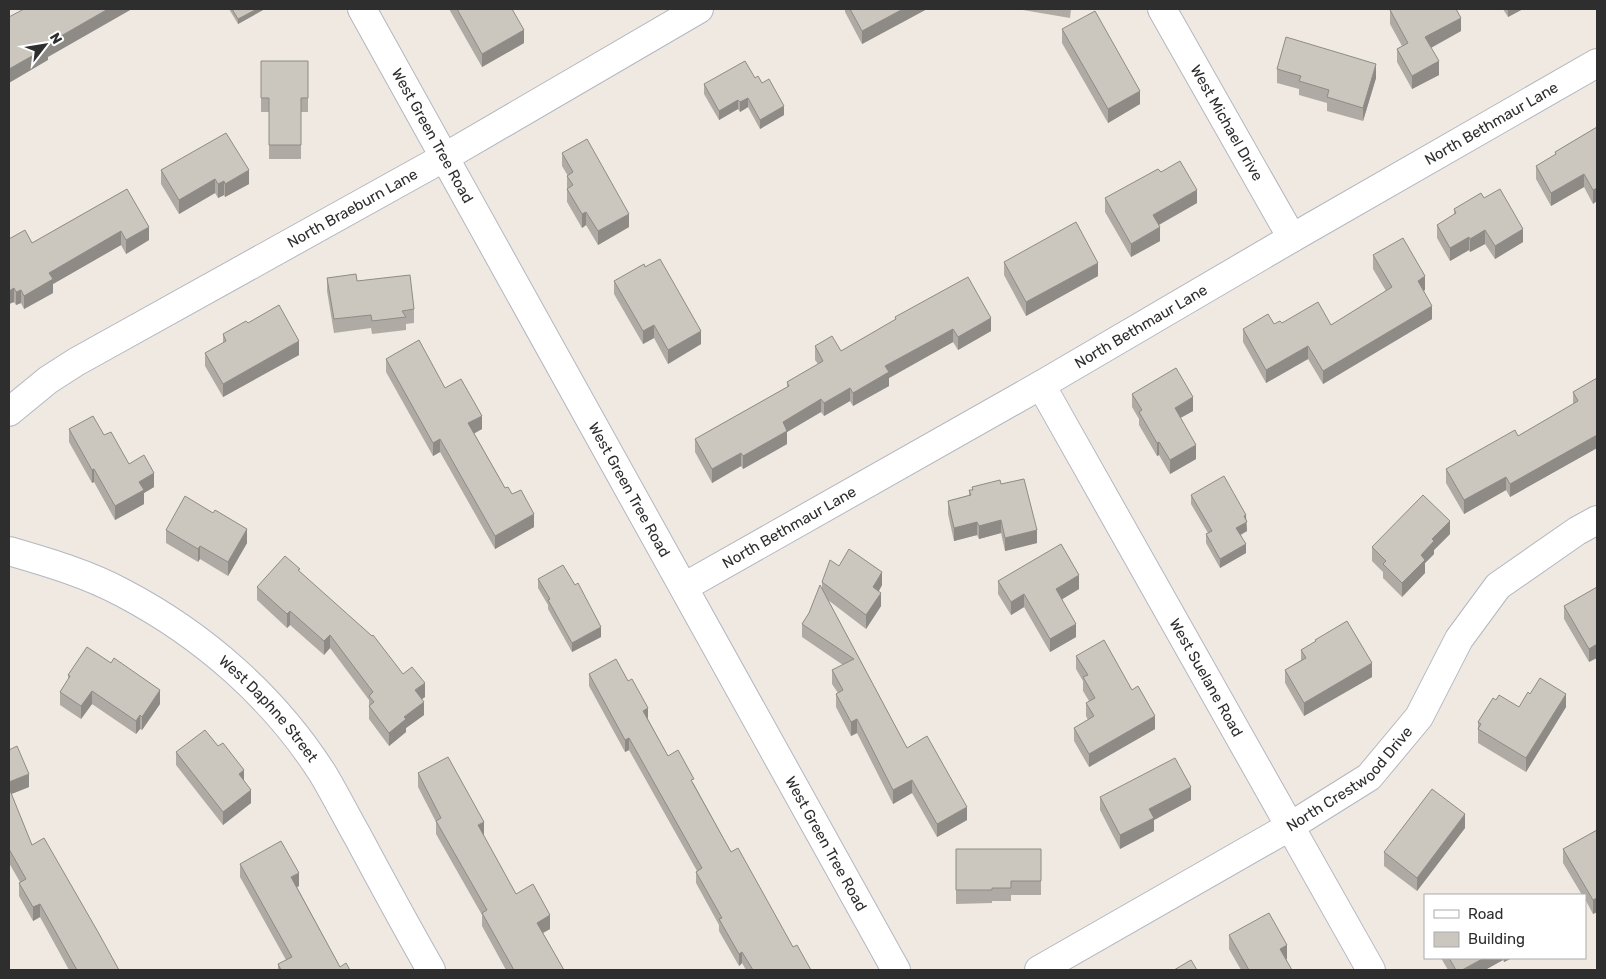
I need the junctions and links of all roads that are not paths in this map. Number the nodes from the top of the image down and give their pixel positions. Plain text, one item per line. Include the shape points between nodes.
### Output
1 (362, 9) edge
2 (699, 9) edge
3 (1162, 9) edge
4 (1597, 63) edge
5 (445, 157) junction
6 (1292, 238) junction
7 (1041, 385) junction
8 (9, 412) edge
9 (1597, 520) edge
10 (9, 551) edge
11 (684, 587) junction
12 (1289, 827) junction
13 (431, 970) edge
14 (896, 970) edge
15 (1038, 970) edge
16 (1371, 970) edge

1 - 5 street, West Green Tree Road
2 - 5 street, North Braeburn Lane
3 - 6 street, West Michael Drive
4 - 6 street, North Bethmaur Lane
5 - 8 street, North Braeburn Lane via 76,362
5 - 11 street, West Green Tree Road
6 - 7 street, North Bethmaur Lane
7 - 11 street, North Bethmaur Lane
7 - 12 street, West Suelane Road
9 - 12 street, North Crestwood Drive via 1498,586 1460,639 1419,717 1369,777
10 - 13 street, West Daphne Street via 78,573 122,592 186,632 256,690 323,774
11 - 14 street, West Green Tree Road
12 - 15 street, North Crestwood Drive
12 - 16 street, West Suelane Road

